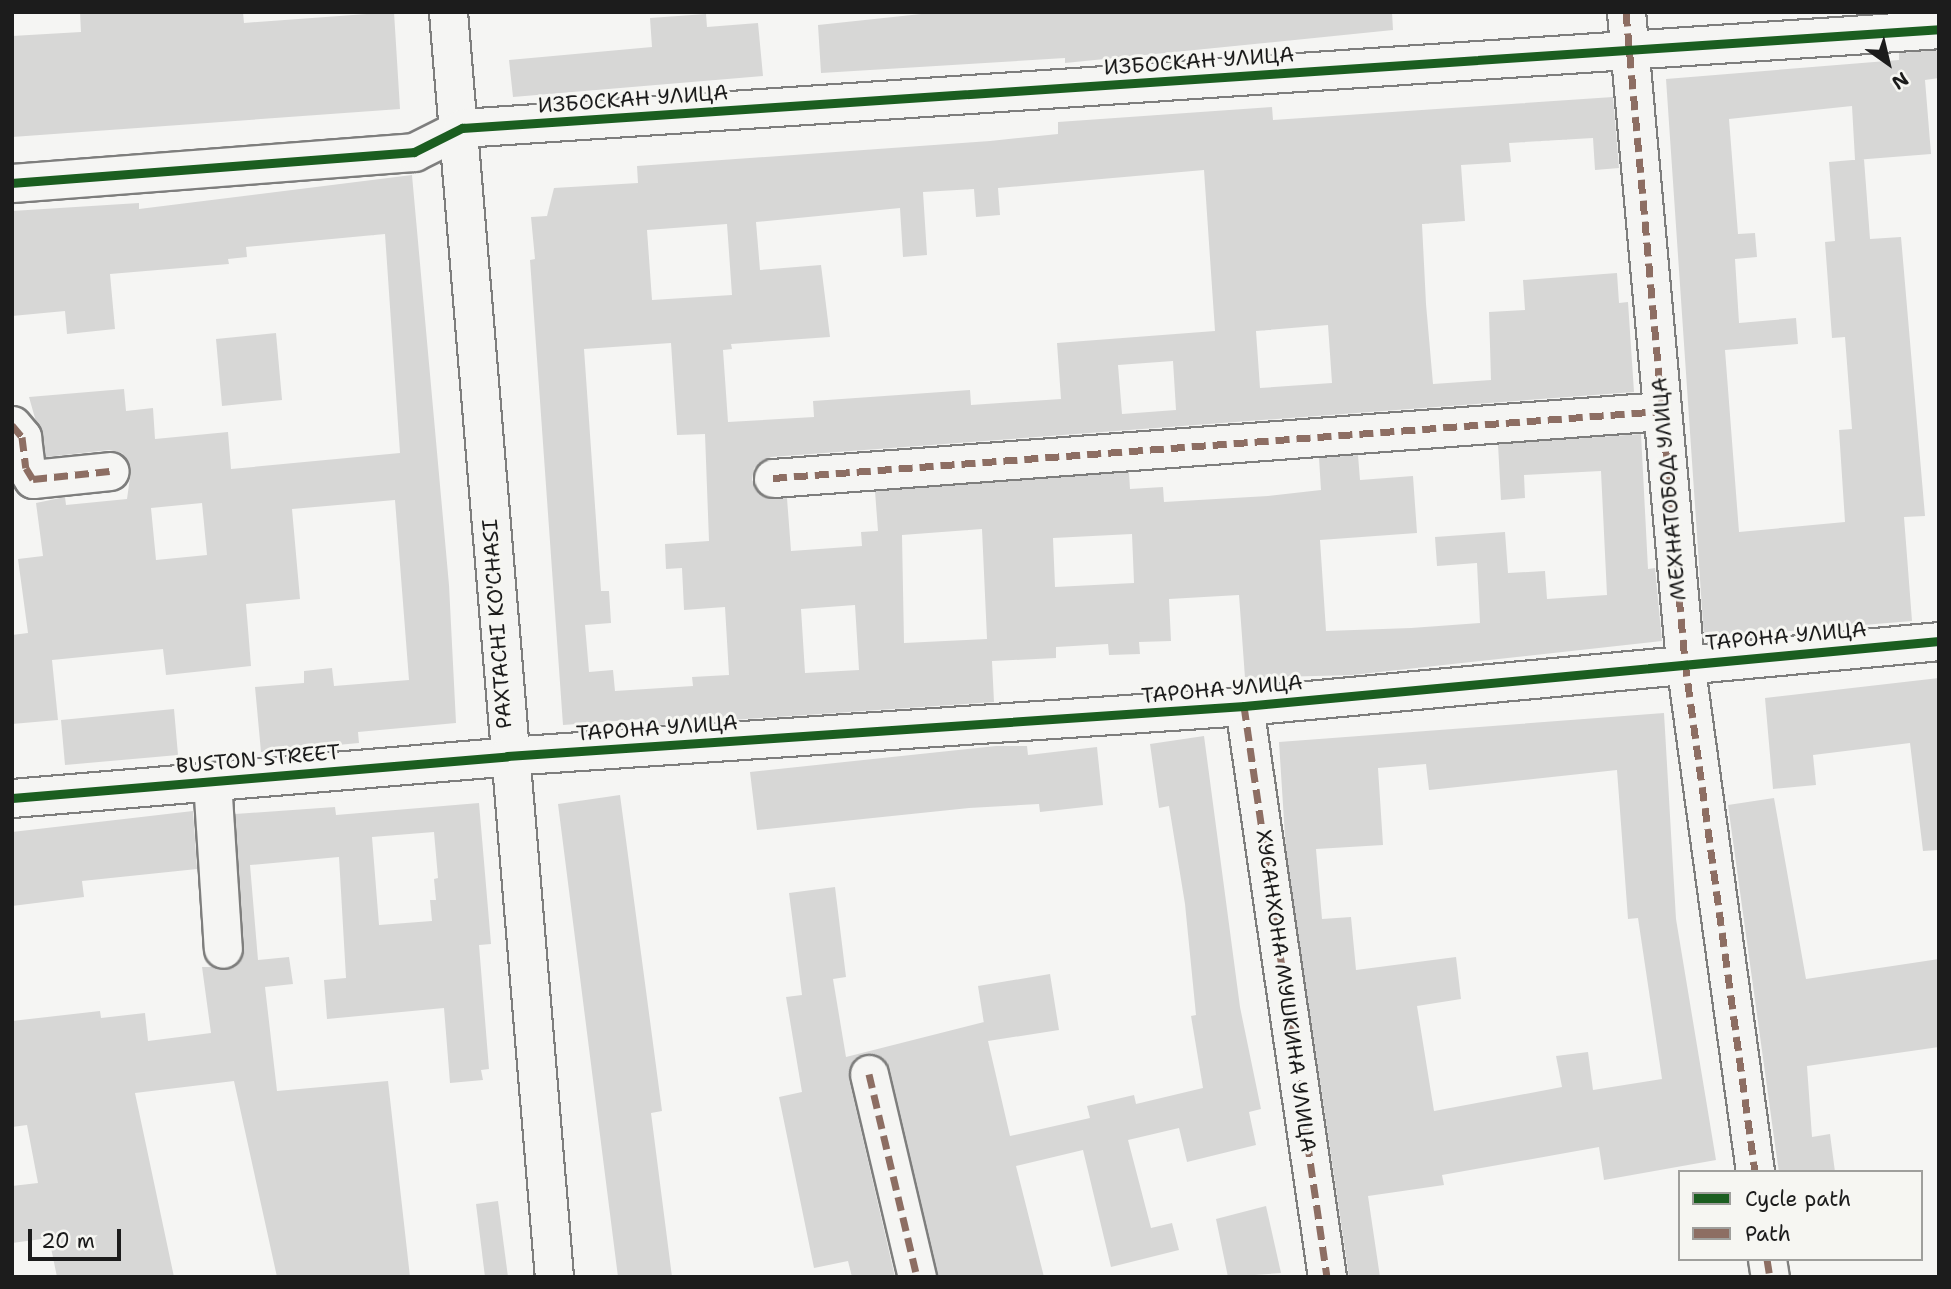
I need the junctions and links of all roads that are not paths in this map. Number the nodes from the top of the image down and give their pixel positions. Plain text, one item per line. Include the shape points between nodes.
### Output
1 (448, 12) edge
2 (1626, 12) edge
3 (1939, 29) edge
4 (1630, 50) junction
5 (462, 128) junction
6 (12, 183) edge
7 (1661, 411) junction
8 (12, 425) edge
9 (110, 471) dead end
10 (773, 478) dead end
11 (1939, 641) edge
12 (1685, 662) junction
13 (1244, 706) junction
14 (507, 756) junction
15 (212, 781) junction
16 (12, 798) edge
17 (223, 949) dead end
18 (869, 1074) dead end
19 (1755, 1170) edge
20 (554, 1277) edge
21 (917, 1277) edge
22 (1327, 1277) edge

1 - 5 street, PAXTACHI KO'CHASI
2 - 4 street, МЕХНАТОБОД УЛИЦА
3 - 4 street, ИЗБОСКАН УЛИЦА
4 - 5 street, ИЗБОСКАН УЛИЦА
4 - 7 street, МЕХНАТОБОД УЛИЦА
5 - 6 street via 414,152
5 - 14 street, PAXTACHI KO'CHASI
7 - 10 street
7 - 12 street, МЕХНАТОБОД УЛИЦА
8 - 9 street via 22,437 26,468 33,479
11 - 12 street, ТАРОНА УЛИЦА
12 - 13 street, ТАРОНА УЛИЦА
12 - 19 street, МЕХНАТОБОД УЛИЦА
13 - 14 street, ТАРОНА УЛИЦА
13 - 22 street, ХУСАНХОНА МУШКИНА УЛИЦА
14 - 15 street, BUSTON STREET
14 - 20 street, PAXTACHI KO'CHASI
15 - 16 street, BUSTON STREET
15 - 17 street
18 - 21 street

